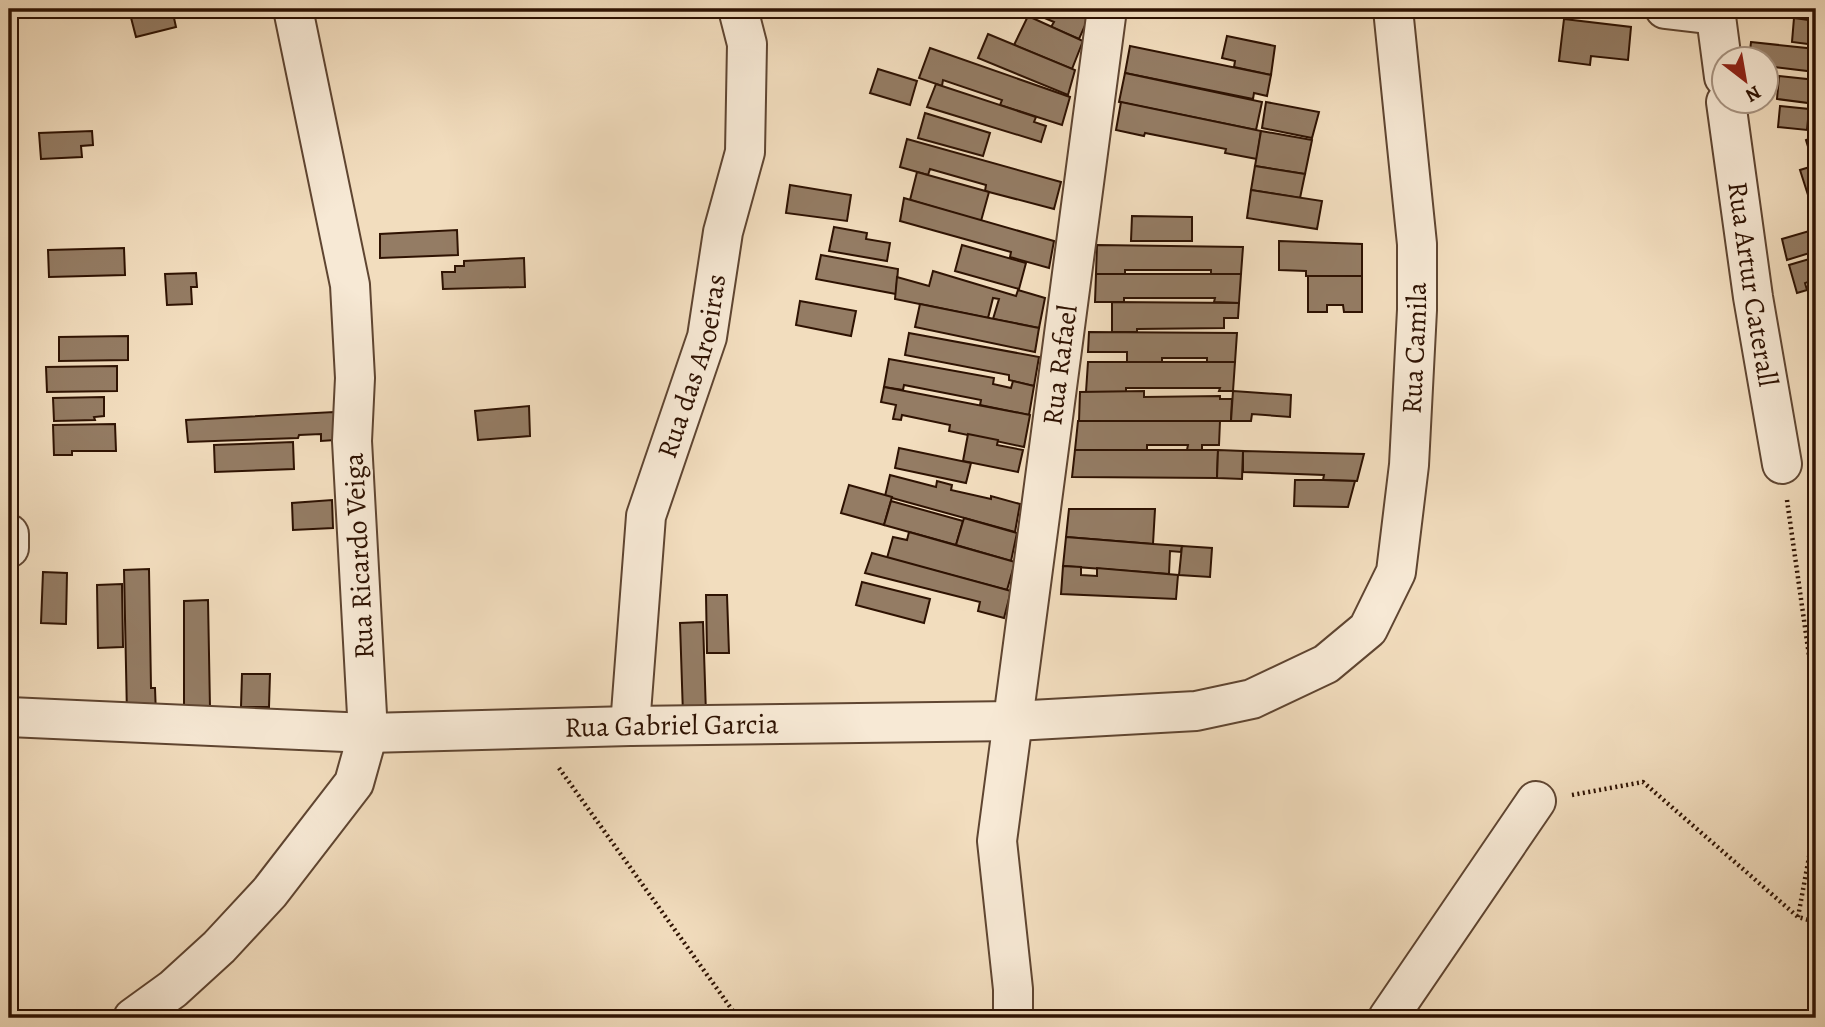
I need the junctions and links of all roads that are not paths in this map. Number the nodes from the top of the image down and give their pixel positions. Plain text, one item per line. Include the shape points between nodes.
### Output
1 (293, 9) edge
2 (738, 9) edge
3 (1107, 9) edge
4 (1393, 9) edge
5 (1665, 9) edge
6 (1716, 12) edge
7 (1720, 46) edge
8 (1728, 116) edge
9 (1783, 464) road end
10 (9, 534) edge
11 (9, 548) edge
12 (1326, 664) joint
13 (9, 717) edge
14 (1014, 721) junction
15 (630, 726) junction
16 (368, 733) junction
17 (1536, 801) road end
18 (133, 1018) edge
19 (1013, 1018) edge
20 (1388, 1018) edge

1 - 16 street, Rua Ricardo Veiga via 350,285 355,377 352,441
2 - 15 street, Rua das Aroeiras via 747,44 746,152 723,232 707,337 646,516
3 - 14 street, Rua Rafael
4 - 12 street, Rua Camila via 1417,244 1409,466 1396,572 1368,629
5 - 6 street
6 - 7 street
8 - 9 street, Rua Artur Caterall via 1753,297
10 - 11 street
12 - 14 street, Rua Gabriel Garcia via 1252,699 1196,711
13 - 16 street, Rua Gabriel Garcia
14 - 15 street, Rua Gabriel Garcia
14 - 19 street, Rua Rafael via 997,841
15 - 16 street, Rua Gabriel Garcia
16 - 18 street, Rua Ricardo Veiga via 354,783 270,892 219,947
17 - 20 street

